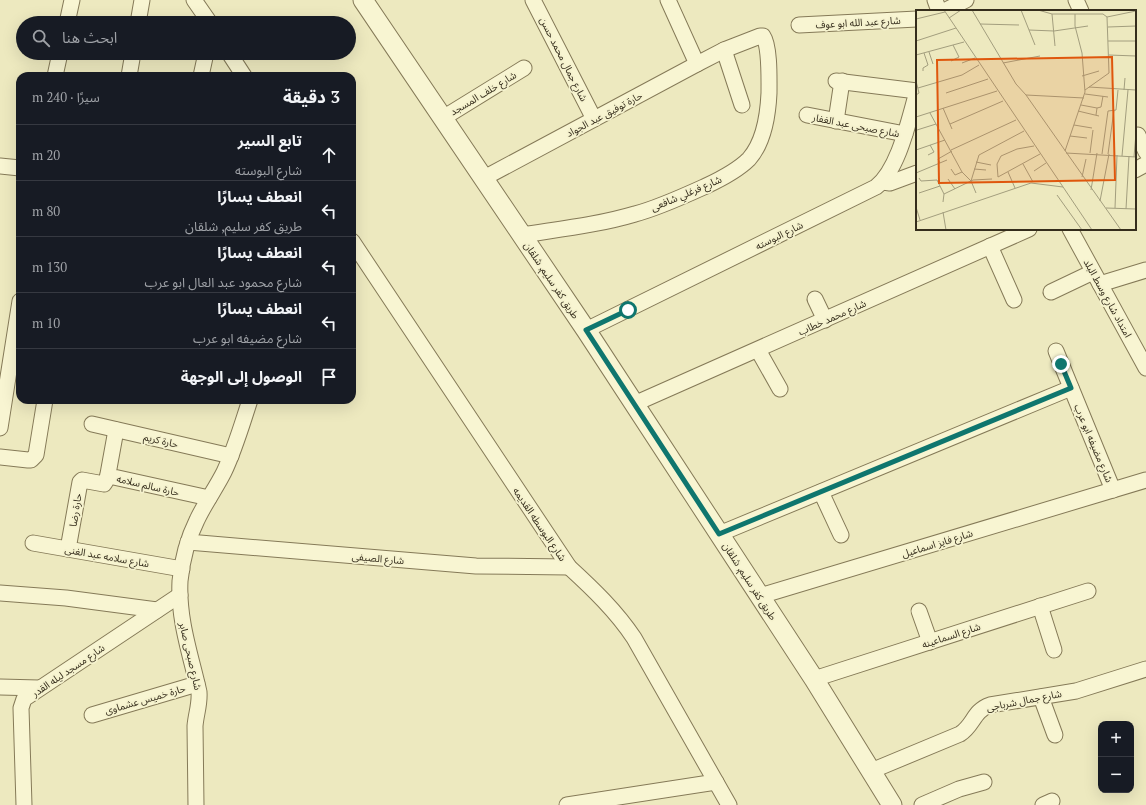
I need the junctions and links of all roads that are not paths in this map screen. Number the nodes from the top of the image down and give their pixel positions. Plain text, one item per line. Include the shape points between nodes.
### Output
1 (72, 0) edge
2 (142, 0) edge
3 (194, 0) edge
4 (363, 0) edge
5 (533, 0) edge
6 (668, 0) edge
7 (934, 0) edge
8 (966, 0) edge
9 (1076, 0) edge
10 (939, 10) edge
11 (946, 10) edge
12 (1081, 10) edge
13 (69, 16) edge
14 (139, 16) edge
15 (205, 16) edge
16 (916, 19) edge
17 (799, 26) dead end
18 (724, 50) junction
19 (58, 60) edge
20 (132, 60) edge
21 (204, 60) edge
22 (234, 60) edge
23 (696, 64) junction
24 (524, 68) dead end
25 (56, 72) edge
26 (130, 72) edge
27 (202, 72) edge
28 (241, 72) edge
29 (916, 91) edge
30 (916, 95) edge
31 (742, 105) dead end
32 (807, 115) dead end
33 (443, 118) junction
34 (594, 119) junction
35 (836, 121) junction
36 (905, 134) junction
37 (1140, 134) edge
38 (1146, 152) edge
39 (1146, 164) edge
40 (0, 166) edge
41 (16, 168) edge
42 (1136, 169) edge
43 (916, 174) edge
44 (484, 178) junction
45 (883, 182) junction
46 (1026, 230) edge
47 (1071, 230) edge
48 (522, 235) junction
49 (990, 246) junction
50 (356, 247) edge
51 (1146, 270) edge
52 (1097, 278) junction
53 (1051, 292) dead end
54 (815, 300) dead end
55 (1014, 300) dead end
56 (826, 320) junction
57 (16, 326) edge
58 (586, 330) junction
59 (758, 350) junction
60 (1056, 351) dead end
61 (1146, 368) edge
62 (1071, 388) junction
63 (780, 389) dead end
64 (44, 404) edge
65 (249, 404) edge
66 (634, 404) junction
67 (92, 424) dead end
68 (0, 428) edge
69 (116, 430) junction
70 (231, 456) junction
71 (0, 457) edge
72 (108, 475) junction
73 (1146, 480) edge
74 (1113, 490) junction
75 (821, 492) junction
76 (209, 498) junction
77 (719, 534) junction
78 (841, 535) dead end
79 (188, 542) junction
80 (33, 543) dead end
81 (68, 549) junction
82 (569, 567) junction
83 (182, 570) junction
84 (1088, 591) dead end
85 (0, 593) edge
86 (180, 595) junction
87 (760, 596) junction
88 (1040, 606) junction
89 (157, 610) junction
90 (920, 611) dead end
91 (930, 642) junction
92 (1054, 650) dead end
93 (1146, 669) edge
94 (814, 679) junction
95 (197, 684) junction
96 (0, 687) edge
97 (39, 688) junction
98 (1041, 697) junction
99 (92, 715) dead end
100 (1055, 735) dead end
101 (871, 771) junction
102 (716, 782) junction
103 (984, 782) dead end
104 (24, 805) edge
105 (196, 805) edge
106 (567, 805) edge
107 (729, 805) edge
108 (892, 805) edge
109 (922, 805) edge

1 - 13 street
2 - 14 street
3 - 15 street
4 - 33 street, طريق كفر سليم, شلقان
5 - 34 street, شارع جمال محمد حسن
6 - 23 street
7 - 10 street
8 - 11 street
9 - 12 street
16 - 17 street, شارع عبد الله ابو عوف
18 - 23 street, حارة توفيق عبد الجواد
18 - 31 street
18 - 48 street, شارع فرغلي شافعى via 760,36 765,39 768,66 766,122 759,142 749,158 722,178 637,214
19 - 25 street
20 - 26 street
21 - 27 street
22 - 28 street
23 - 34 street, حارة توفيق عبد الجواد
24 - 33 street, شارع خلف المسجد
29 - 35 street via 839,81
30 - 36 street, شارع البوسته
32 - 35 street, شارع صبحى عبد الغفار
33 - 44 street, طريق كفر سليم, شلقان
34 - 44 street, حارة توفيق عبد الجواد
35 - 36 street, شارع صبحى عبد الغفار
36 - 45 street, شارع البوسته via 892,168
37 - 38 street
39 - 42 street
40 - 41 street
43 - 45 street via 890,183
44 - 48 street, طريق كفر سليم, شلقان
45 - 58 street, شارع البوسته
46 - 49 street, شارع محمد خطاب
47 - 52 street, امتداد شارع وسط البلد
48 - 58 street, طريق كفر سليم, شلقان
49 - 55 street
49 - 56 street, شارع محمد خطاب
50 - 82 street, شارع البوسطه القديمه
51 - 52 street
52 - 53 street
52 - 61 street, امتداد شارع وسط البلد
54 - 56 street
56 - 59 street, شارع محمد خطاب
57 - 68 street
58 - 66 street, طريق كفر سليم, شلقان
59 - 63 street
59 - 66 street, شارع محمد خطاب
60 - 62 street, شارع مضيفه ابو عرب
62 - 74 street, شارع مضيفه ابو عرب
62 - 75 street
64 - 71 street via 34,458 28,460
65 - 70 street, شارع صبحى صابر
66 - 77 street, طريق كفر سليم, شلقان
67 - 69 street, حارة كريم
69 - 70 street, حارة كريم
69 - 72 street, حارة سالم سلامه
70 - 76 street, شارع صبحى صابر
72 - 76 street, حارة سالم سلامه
72 - 81 street, حارة رضا via 104,484 82,480 80,482
73 - 74 street, شارع فايز اسماعيل
74 - 87 street, شارع فايز اسماعيل
75 - 77 street
75 - 78 street
76 - 79 street, شارع صبحى صابر via 196,520
77 - 87 street, طريق كفر سليم, شلقان
79 - 82 street, شارع الصيفى via 476,566
79 - 83 street, شارع صبحى صابر
80 - 81 street, شارع سلامه عبد الغنى
81 - 83 street, شارع سلامه عبد الغنى
82 - 102 street, شارع البوسطه القديمه via 624,623
83 - 86 street, شارع صبحى صابر
84 - 88 street, شارع السماعينه
85 - 89 street via 66,598
86 - 89 street, شارع مسجد ليله القدر
86 - 95 street, شارع صبحى صابر via 186,640
87 - 94 street, طريق كفر سليم, شلقان
88 - 91 street, شارع السماعينه
88 - 92 street
89 - 97 street, شارع مسجد ليله القدر
90 - 91 street
91 - 94 street, شارع السماعينه
93 - 98 street, شارع جمال شرباجى via 1082,689
94 - 101 street, طريق كفر سليم, شلقان
95 - 99 street, حارة خميس عشماوى
95 - 105 street, شارع صبحى صابر via 200,701 195,726
96 - 97 street
97 - 104 street, شارع مسجد ليله القدر via 24,699 21,708
98 - 100 street
98 - 101 street, شارع جمال شرباجى via 983,707 960,734
101 - 108 street, طريق كفر سليم, شلقان
102 - 106 street
102 - 107 street, شارع البوسطه القديمه
103 - 109 street

